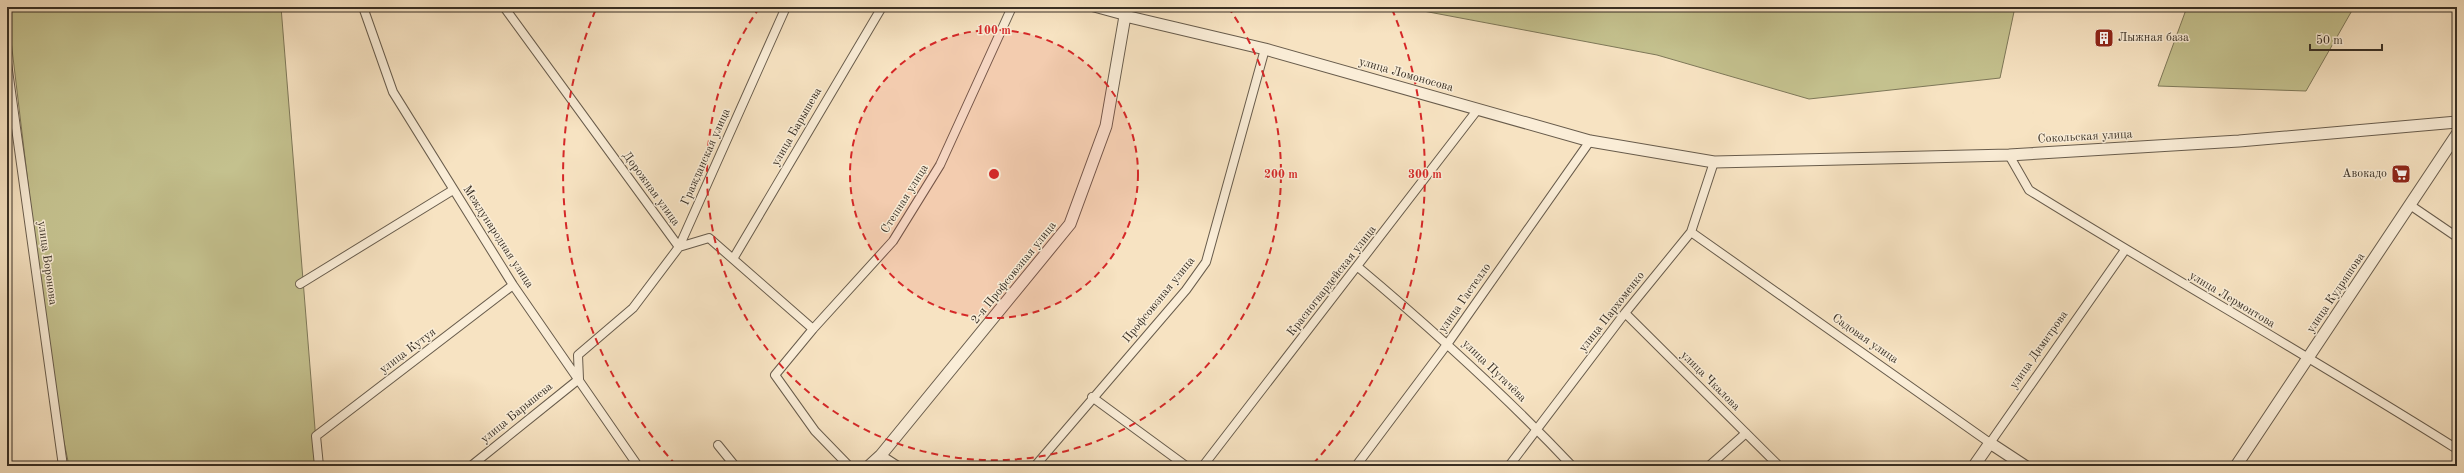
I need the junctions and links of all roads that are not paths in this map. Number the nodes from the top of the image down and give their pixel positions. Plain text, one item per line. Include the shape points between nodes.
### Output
1 (363, 7) edge
2 (504, 7) edge
3 (786, 7) edge
4 (882, 7) edge
5 (1012, 7) edge
6 (1092, 7) edge
7 (1125, 16) junction
8 (1265, 50) junction
9 (7, 63) edge
10 (1478, 109) junction
11 (2457, 122) edge
12 (2457, 134) edge
13 (1590, 141) junction
14 (2009, 155) junction
15 (1714, 162) junction
16 (454, 190) junction
17 (2410, 205) junction
18 (1691, 232) junction
19 (2457, 237) edge
20 (679, 247) junction
21 (2125, 250) junction
22 (733, 259) junction
23 (1358, 267) junction
24 (300, 284) dead end
25 (513, 285) junction
26 (1624, 313) junction
27 (813, 329) junction
28 (1448, 343) junction
29 (2307, 359) junction
30 (579, 379) junction
31 (1092, 397) junction
32 (1537, 429) junction
33 (1746, 433) junction
34 (1990, 443) junction
35 (718, 445) dead end
36 (2457, 449) edge
37 (882, 455) junction
38 (62, 466) edge
39 (320, 466) edge
40 (471, 466) edge
41 (638, 466) edge
42 (735, 466) edge
43 (849, 466) edge
44 (869, 466) edge
45 (898, 466) edge
46 (1035, 466) edge
47 (1186, 466) edge
48 (1203, 466) edge
49 (1356, 466) edge
50 (1509, 466) edge
51 (1572, 466) edge
52 (1709, 466) edge
53 (1779, 466) edge
54 (1974, 466) edge
55 (2025, 466) edge
56 (2236, 466) edge

1 - 16 street, Международная улица via 393,92
2 - 20 street, Дорожная улица
3 - 20 street, Гражданская улица
4 - 22 street, улица Барышева
5 - 27 street, Степная улица via 940,165 893,241
6 - 7 street, улица Ломоносова
7 - 8 street, улица Ломоносова
7 - 37 street, 2-я Профсоюзная улица via 1106,126 1070,224
8 - 10 street, улица Ломоносова
8 - 31 street, Профсоюзная улица via 1206,262 1186,290
9 - 38 street, улица Воронова
10 - 13 street, улица Ломоносова
10 - 23 street, Красногвардейская улица
11 - 14 street, Сокольская улица via 2239,141
12 - 17 street, улица Кудряшова
13 - 15 street, улица Ломоносова
13 - 28 street, улица Гастелло
14 - 15 street, Сокольская улица
14 - 21 street, улица Лермонтова via 2029,190
15 - 18 street, улица Пархоменко
16 - 24 street
16 - 25 street, Международная улица
17 - 19 street
17 - 29 street, улица Кудряшова
18 - 26 street, улица Пархоменко
18 - 34 street, Садовая улица
20 - 22 street via 709,238
20 - 30 street, Гражданская улица via 633,308 578,355
21 - 29 street, улица Лермонтова
21 - 34 street, улица Димитрова
22 - 27 street
23 - 28 street, улица Пугачёва
23 - 48 street, Красногвардейская улица
25 - 30 street, Международная улица
25 - 39 street, улица Кутуя via 316,436
26 - 32 street, улица Пархоменко
26 - 33 street, улица Чкалова
27 - 43 street, Степная улица via 775,375 816,431
28 - 32 street, улица Пугачёва
28 - 49 street, улица Гастелло
29 - 36 street, улица Лермонтова via 2365,391
29 - 56 street, улица Кудряшова
30 - 40 street, улица Барышева
30 - 41 street, Международная улица
31 - 46 street, Профсоюзная улица
31 - 47 street
32 - 50 street, улица Пархоменко
32 - 51 street, улица Пугачёва
33 - 52 street
33 - 53 street, улица Чкалова
34 - 54 street, улица Димитрова
34 - 55 street, Садовая улица
35 - 42 street
37 - 44 street, 2-я Профсоюзная улица
37 - 45 street

